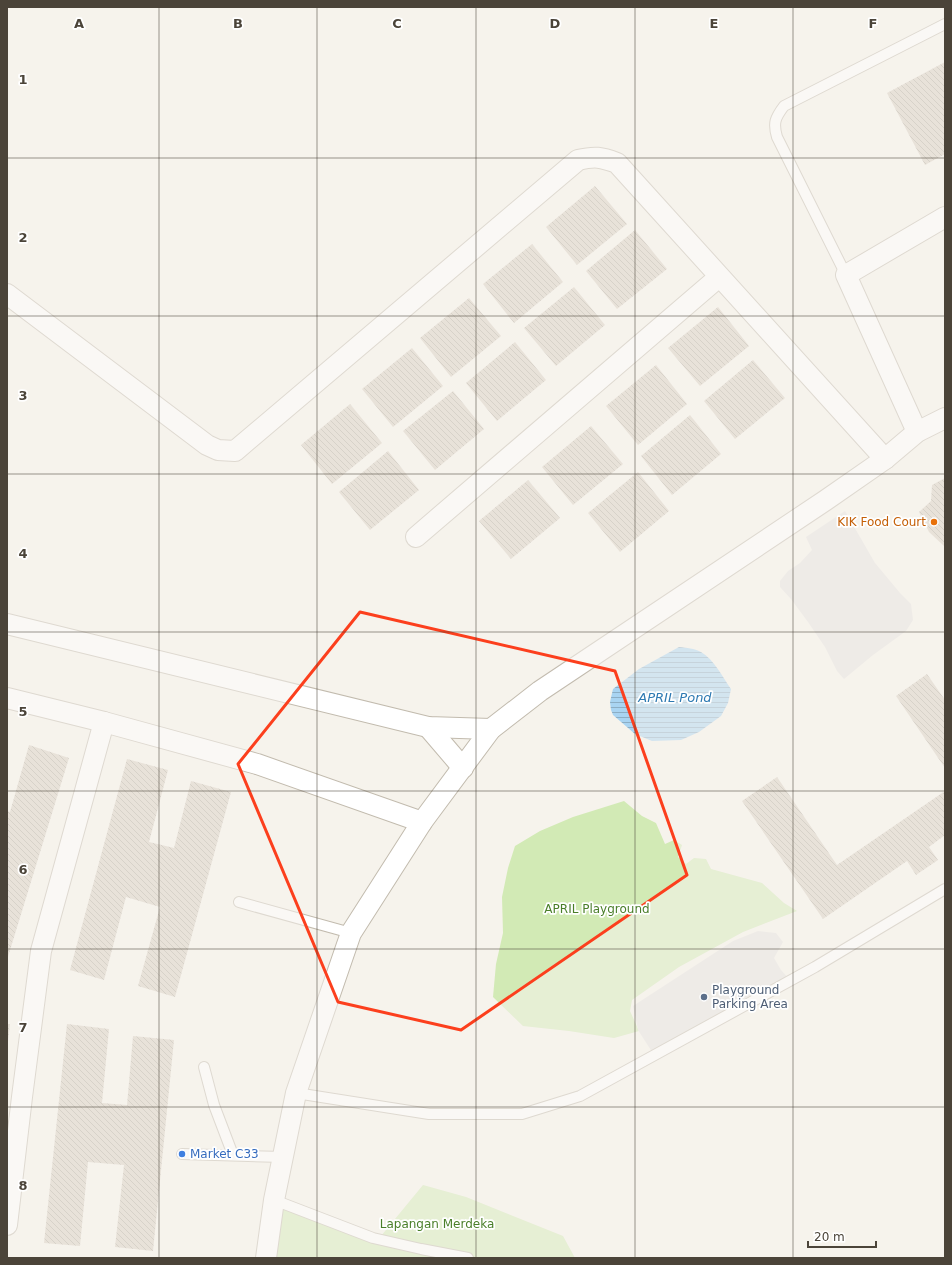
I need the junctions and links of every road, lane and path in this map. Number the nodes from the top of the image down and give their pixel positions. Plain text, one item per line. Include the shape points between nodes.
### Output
1 (945, 24) edge
2 (945, 217) edge
3 (846, 275) junction
4 (719, 277) junction
5 (7, 294) edge
6 (945, 418) edge
7 (917, 432) junction
8 (885, 459) junction
9 (416, 537) dead end
10 (7, 624) edge
11 (7, 698) edge
12 (104, 722) junction
13 (428, 726) junction
14 (491, 729) junction
15 (463, 768) junction
16 (422, 822) junction
17 (945, 889) edge
18 (239, 902) dead end
19 (351, 933) junction
20 (204, 1067) dead end
21 (296, 1093) junction
22 (182, 1154) dead end
23 (233, 1155) junction
24 (284, 1157) junction
25 (274, 1200) junction
26 (7, 1225) edge
27 (421, 1253) edge
28 (266, 1258) edge
29 (468, 1258) edge

1 - 3 lane via 784,106 778,114 774,127 777,137
2 - 3 street
3 - 7 street
4 - 5 street via 617,163 593,157 578,160 231,451 218,450 207,445
4 - 8 street
4 - 9 street
6 - 7 street
7 - 8 street
8 - 14 street via 540,692
10 - 13 street
11 - 12 street
12 - 16 street via 257,764
12 - 26 street via 41,951
13 - 14 street
13 - 15 street
14 - 15 street
15 - 16 street
16 - 19 street
17 - 21 lane via 808,970 580,1096 522,1114 429,1114
18 - 19 lane
19 - 21 street
20 - 23 lane via 214,1105
21 - 24 street
22 - 23 lane
23 - 24 lane
24 - 25 street
25 - 27 lane via 373,1238
25 - 28 street
27 - 29 lane

